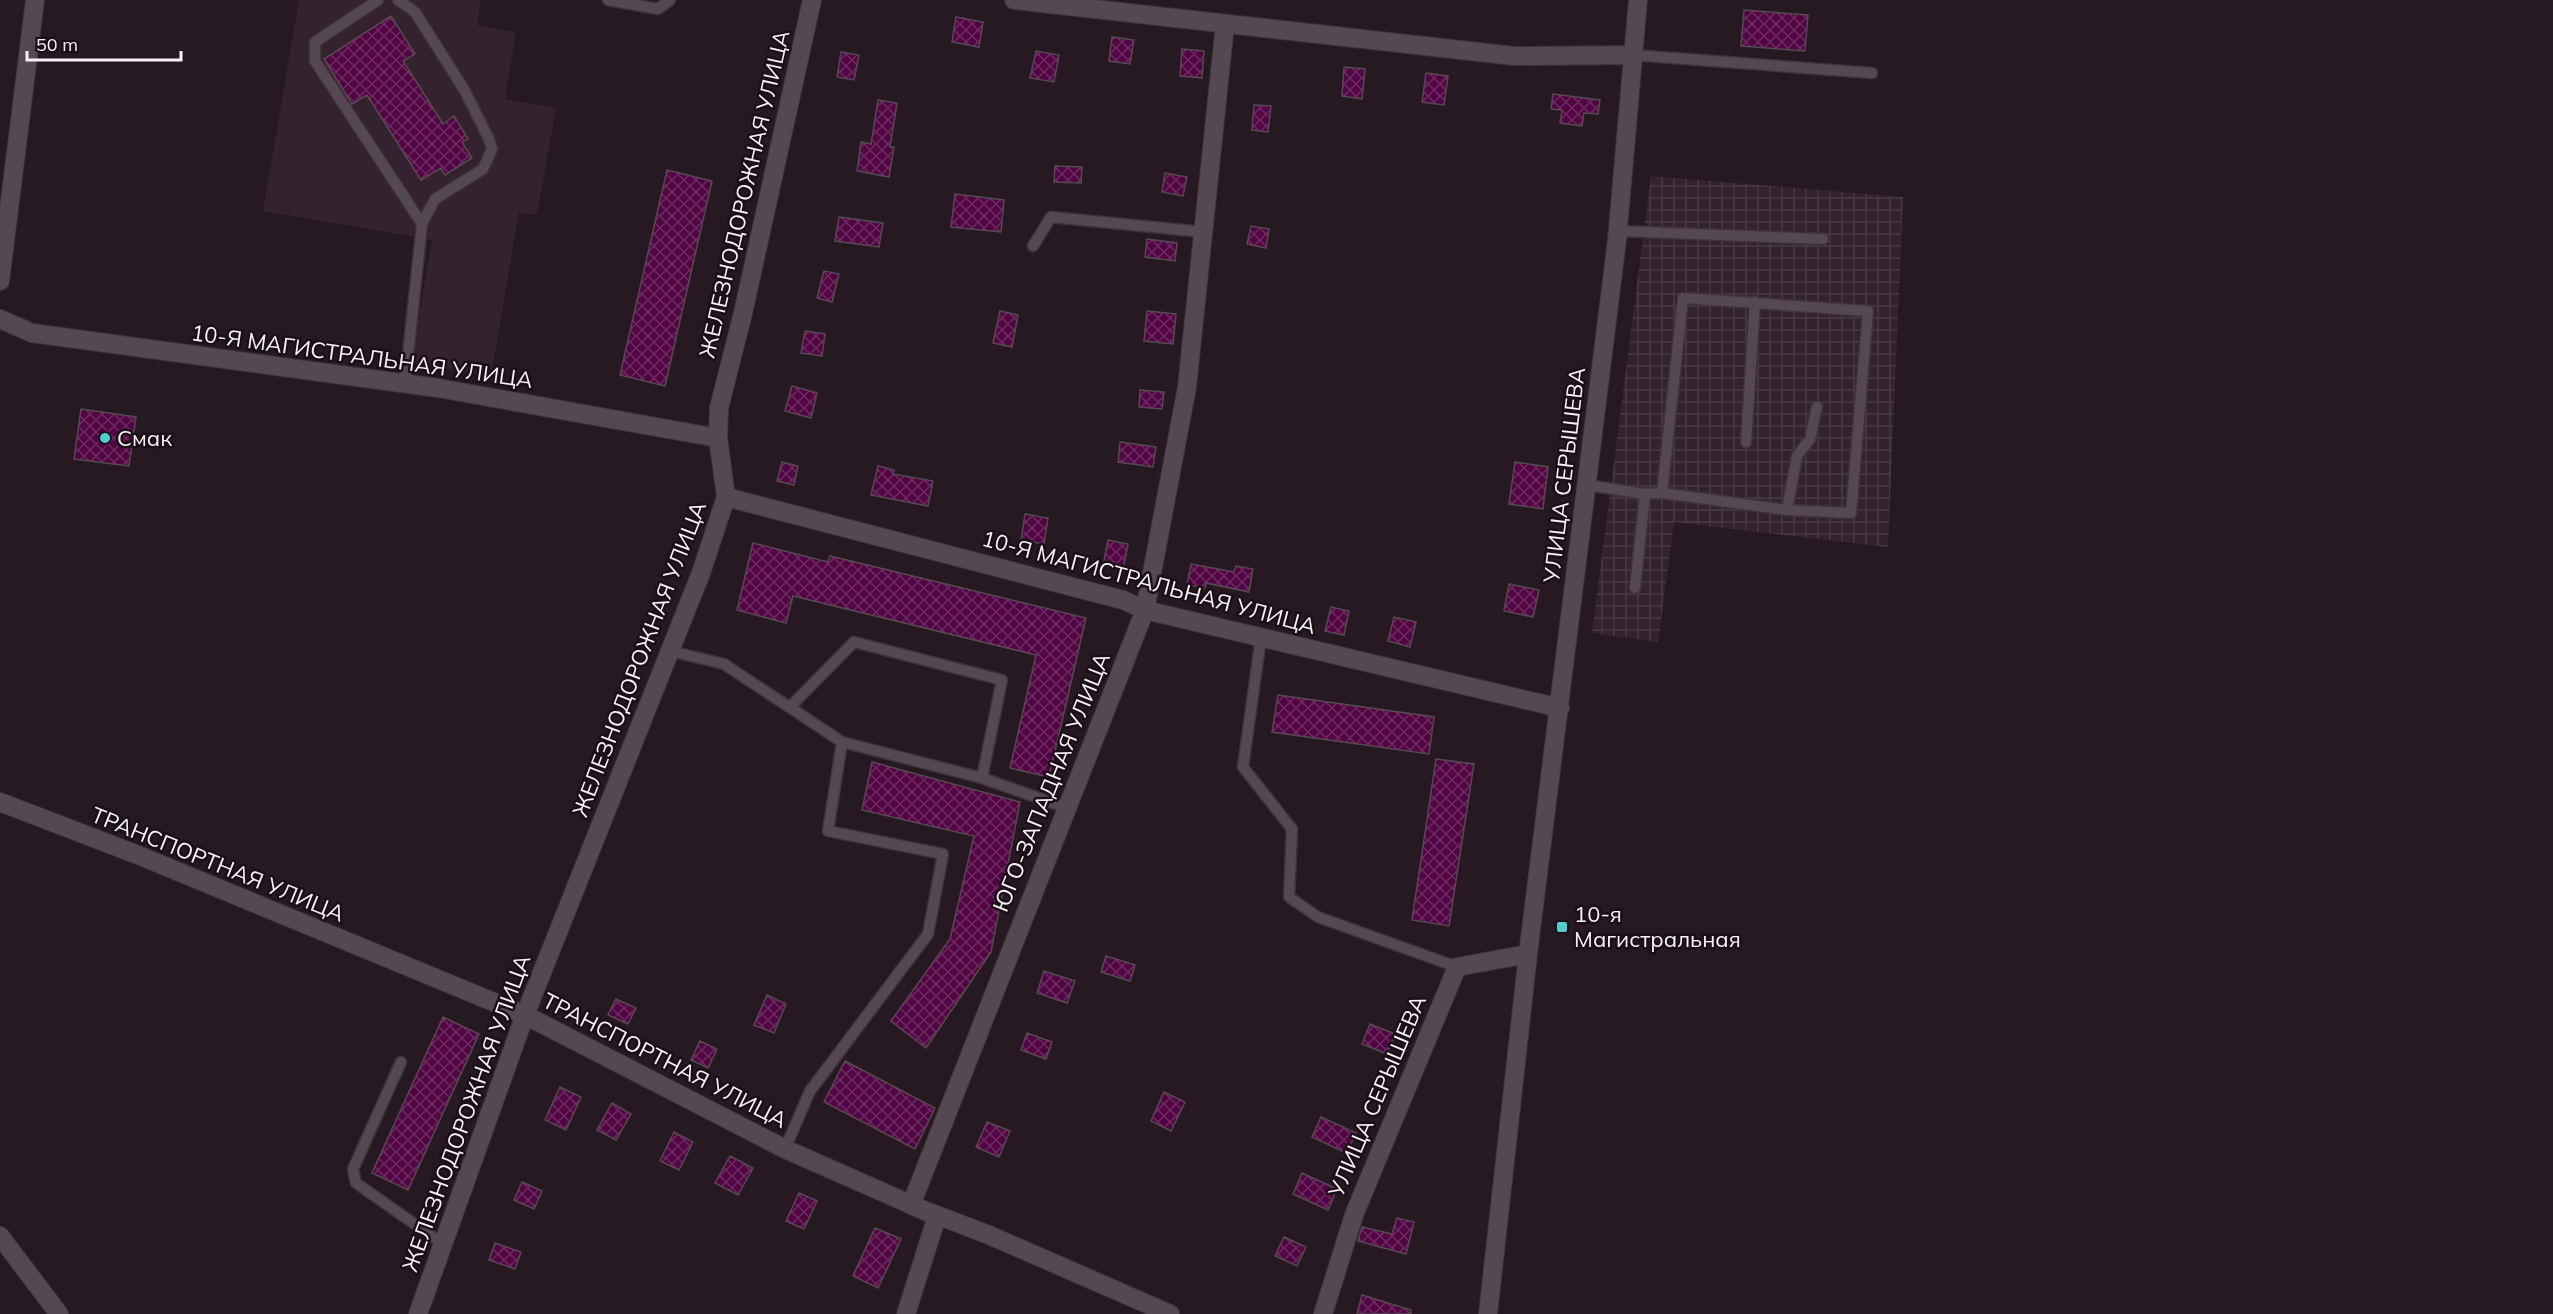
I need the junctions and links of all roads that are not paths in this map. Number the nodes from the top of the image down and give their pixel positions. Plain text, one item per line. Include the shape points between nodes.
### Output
1 (35, 0) edge
2 (378, 0) edge
3 (398, 0) edge
4 (608, 0) edge
5 (670, 0) edge
6 (812, 0) edge
7 (1014, 0) edge
8 (1638, 0) edge
9 (1225, 24) junction
10 (1632, 55) junction
11 (1872, 73) dead end
12 (422, 224) junction
13 (1618, 231) junction
14 (1203, 232) junction
15 (1822, 239) dead end
16 (1033, 246) dead end
17 (0, 282) edge
18 (1755, 302) junction
19 (0, 320) edge
20 (405, 383) junction
21 (1817, 407) dead end
22 (718, 438) junction
23 (1746, 442) dead end
24 (1587, 485) junction
25 (1662, 493) junction
26 (1645, 494) junction
27 (726, 496) junction
28 (1787, 510) junction
29 (1635, 588) dead end
30 (1145, 610) junction
31 (1261, 637) junction
32 (670, 651) junction
33 (790, 707) junction
34 (1560, 708) junction
35 (842, 742) junction
36 (982, 778) junction
37 (0, 802) edge
38 (1067, 808) junction
39 (1528, 954) junction
40 (1457, 967) junction
41 (525, 1015) junction
42 (401, 1062) dead end
43 (785, 1149) junction
44 (911, 1204) junction
45 (938, 1216) junction
46 (0, 1236) edge
47 (443, 1244) junction
48 (424, 1312) edge
49 (59, 1314) edge
50 (906, 1314) edge
51 (1170, 1314) edge
52 (1323, 1314) edge
53 (1488, 1314) edge

1 - 17 street
2 - 12 lane via 315,42 315,61
3 - 12 lane via 416,12 465,91 492,149 483,169 435,199
4 - 5 lane via 658,9
6 - 22 street, ЖЕЛЕЗНОДОРОЖНАЯ УЛИЦА via 719,408
7 - 9 street
8 - 10 street, УЛИЦА СЕРЫШЕВА
9 - 10 street via 1514,56
9 - 14 street, ЮГО-ЗАПАДНАЯ УЛИЦА
10 - 11 lane
10 - 13 street, УЛИЦА СЕРЫШЕВА
12 - 20 lane
13 - 15 lane
13 - 24 street, УЛИЦА СЕРЫШЕВА
14 - 16 lane via 1051,217
14 - 30 street, ЮГО-ЗАПАДНАЯ УЛИЦА via 1187,387
18 - 23 lane
18 - 25 lane via 1683,298
18 - 28 lane via 1868,311 1851,513
19 - 20 street, 10-Я МАГИСТРАЛЬНАЯ УЛИЦА via 32,333
20 - 22 street, 10-Я МАГИСТРАЛЬНАЯ УЛИЦА
21 - 28 lane via 1810,439 1797,456
22 - 27 street, ЖЕЛЕЗНОДОРОЖНАЯ УЛИЦА
24 - 26 lane
24 - 34 street, УЛИЦА СЕРЫШЕВА
25 - 26 lane
25 - 28 lane
26 - 29 lane
27 - 30 street, 10-Я МАГИСТРАЛЬНАЯ УЛИЦА via 1123,600
27 - 32 street, ЖЕЛЕЗНОДОРОЖНАЯ УЛИЦА
30 - 31 street, 10-Я МАГИСТРАЛЬНАЯ УЛИЦА
30 - 38 street, ЮГО-ЗАПАДНАЯ УЛИЦА
31 - 34 street, 10-Я МАГИСТРАЛЬНАЯ УЛИЦА
31 - 40 lane via 1242,767 1292,828 1289,897 1318,917
32 - 33 lane via 724,664
32 - 41 street, ЖЕЛЕЗНОДОРОЖНАЯ УЛИЦА
33 - 35 lane
33 - 36 lane via 854,642 1002,680
34 - 39 street, УЛИЦА СЕРЫШЕВА
35 - 36 lane
35 - 43 lane via 828,831 943,854 928,934 810,1091
36 - 38 lane
37 - 41 street, ТРАНСПОРТНАЯ УЛИЦА
38 - 44 street, ЮГО-ЗАПАДНАЯ УЛИЦА
39 - 40 street
39 - 53 street, УЛИЦА СЕРЫШЕВА
40 - 52 street, УЛИЦА СЕРЫШЕВА via 1354,1215
41 - 43 street, ТРАНСПОРТНАЯ УЛИЦА
41 - 47 street, ЖЕЛЕЗНОДОРОЖНАЯ УЛИЦА
42 - 47 lane via 353,1168 356,1183
43 - 44 street, ТРАНСПОРТНАЯ УЛИЦА
44 - 45 street, ТРАНСПОРТНАЯ УЛИЦА
45 - 50 street
45 - 51 street, ТРАНСПОРТНАЯ УЛИЦА
46 - 49 street
47 - 48 street, ЖЕЛЕЗНОДОРОЖНАЯ УЛИЦА

